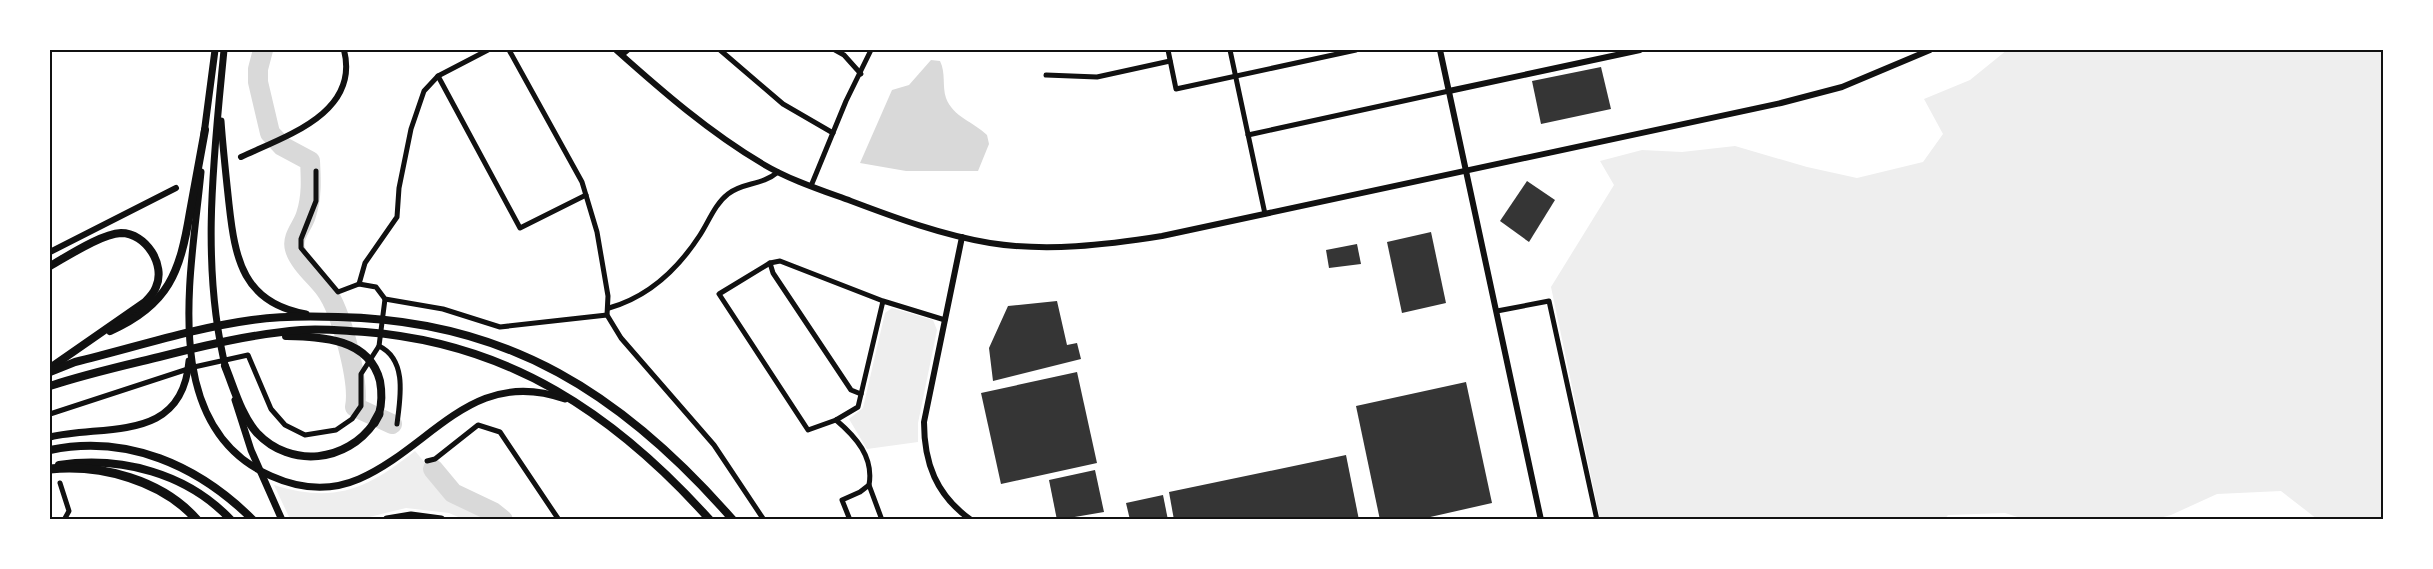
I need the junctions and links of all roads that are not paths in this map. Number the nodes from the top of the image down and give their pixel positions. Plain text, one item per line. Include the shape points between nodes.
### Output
1 (215, 50) edge
2 (224, 50) edge
3 (344, 50) edge
4 (488, 50) edge
5 (509, 50) edge
6 (616, 50) edge
7 (627, 50) edge
8 (720, 50) edge
9 (835, 50) edge
10 (871, 50) edge
11 (1168, 50) edge
12 (1230, 50) edge
13 (1356, 50) edge
14 (1440, 50) edge
15 (1640, 50) edge
16 (1930, 50) edge
17 (622, 55) junction
18 (1170, 61) junction
19 (861, 74) junction
20 (1046, 75) dead end
21 (438, 76) junction
22 (1235, 76) junction
23 (1449, 91) junction
24 (219, 98) junction
25 (205, 130) junction
26 (833, 133) junction
27 (1248, 135) junction
28 (241, 157) dead end
29 (316, 171) dead end
30 (1467, 171) junction
31 (778, 172) junction
32 (811, 186) junction
33 (176, 188) dead end
34 (586, 195) junction
35 (1265, 214) junction
36 (962, 237) junction
37 (50, 252) edge
38 (770, 263) junction
39 (50, 266) edge
40 (359, 284) junction
41 (385, 299) junction
42 (883, 301) junction
43 (609, 308) junction
44 (1497, 311) junction
45 (607, 315) junction
46 (322, 316) junction
47 (945, 320) junction
48 (190, 326) junction
49 (259, 334) junction
50 (80, 346) junction
51 (379, 346) junction
52 (225, 366) junction
53 (50, 370) edge
54 (50, 386) edge
55 (861, 394) junction
56 (50, 414) edge
57 (595, 414) junction
58 (836, 420) junction
59 (397, 424) dead end
60 (50, 437) edge
61 (50, 450) edge
62 (427, 461) dead end
63 (50, 468) edge
64 (60, 483) dead end
65 (869, 485) junction
66 (64, 519) edge
67 (197, 519) edge
68 (231, 519) edge
69 (253, 519) edge
70 (282, 519) edge
71 (387, 519) edge
72 (441, 519) edge
73 (559, 519) edge
74 (710, 519) edge
75 (733, 519) edge
76 (764, 519) edge
77 (850, 519) edge
78 (882, 519) edge
79 (971, 519) edge
80 (1541, 519) edge
81 (1596, 519) edge

1 - 25 main road
2 - 24 main road
3 - 28 street via 347,71 339,96 321,116
4 - 21 street
5 - 34 street
6 - 17 street
7 - 17 street
8 - 26 street via 783,104
9 - 19 street
10 - 19 street
11 - 18 street
12 - 22 street
13 - 22 street
14 - 23 street
15 - 23 street
16 - 30 street via 1880,73 1814,95
17 - 31 street via 701,122
18 - 20 street via 1097,77
18 - 22 street via 1176,89
19 - 26 street
21 - 34 street via 520,228
21 - 40 street via 424,91 414,120 399,188 397,217 365,262
22 - 27 street
23 - 27 street
23 - 30 street
24 - 46 main road via 233,240 241,267 255,289 284,309
24 - 52 main road via 211,239
25 - 48 main road
25 - 50 highway via 183,251 170,285 141,314
26 - 32 street
27 - 35 street
29 - 40 street via 316,201 301,239 302,248 338,292
30 - 35 street
30 - 44 street
31 - 32 street
31 - 43 street via 767,181 727,195 685,257 655,286
32 - 36 street via 911,223
33 - 37 street
34 - 43 street via 597,232
35 - 36 street via 1162,236 1093,245 1024,246
36 - 47 street
38 - 42 street via 780,261
38 - 55 street via 819,344 851,390
38 - 58 street via 719,294 808,430
39 - 50 highway via 122,233 140,239 153,253 158,280 150,296
40 - 41 street via 376,287
41 - 45 street via 443,309 500,327
41 - 51 street
42 - 47 street
42 - 55 street
43 - 45 street
44 - 80 street
44 - 81 street via 1549,300
45 - 76 street via 621,338 714,445
46 - 53 highway via 275,317 230,324
46 - 75 highway via 390,319 435,326 474,336 537,362 613,405 658,442
47 - 79 street via 924,422 925,452 940,489
48 - 57 main road via 194,380 215,430 241,459 278,480 313,488 360,479 391,461 447,418 488,397 518,392 547,394
48 - 60 main road via 184,383 172,406 155,420
49 - 52 highway via 335,340 363,354 375,368 381,387 377,418 352,446 332,455 304,456 282,450 250,424
49 - 54 highway
49 - 57 highway via 327,329 388,334 446,345 490,359 553,387
50 - 53 highway
51 - 56 street via 361,374 358,412 341,428 327,434 305,435 285,425 271,409 248,355
51 - 59 street via 388,351 399,374 401,402
52 - 70 main road via 251,450
55 - 58 street via 858,408
57 - 74 highway via 645,454
58 - 65 street via 852,434 868,460
61 - 69 main road via 123,447 164,458 218,488
62 - 73 street via 478,425 500,432
63 - 67 highway via 126,476 170,497
63 - 68 main road via 95,462 150,470 199,494
64 - 66 street via 69,511
65 - 77 street via 842,500
65 - 78 street
71 - 72 highway

